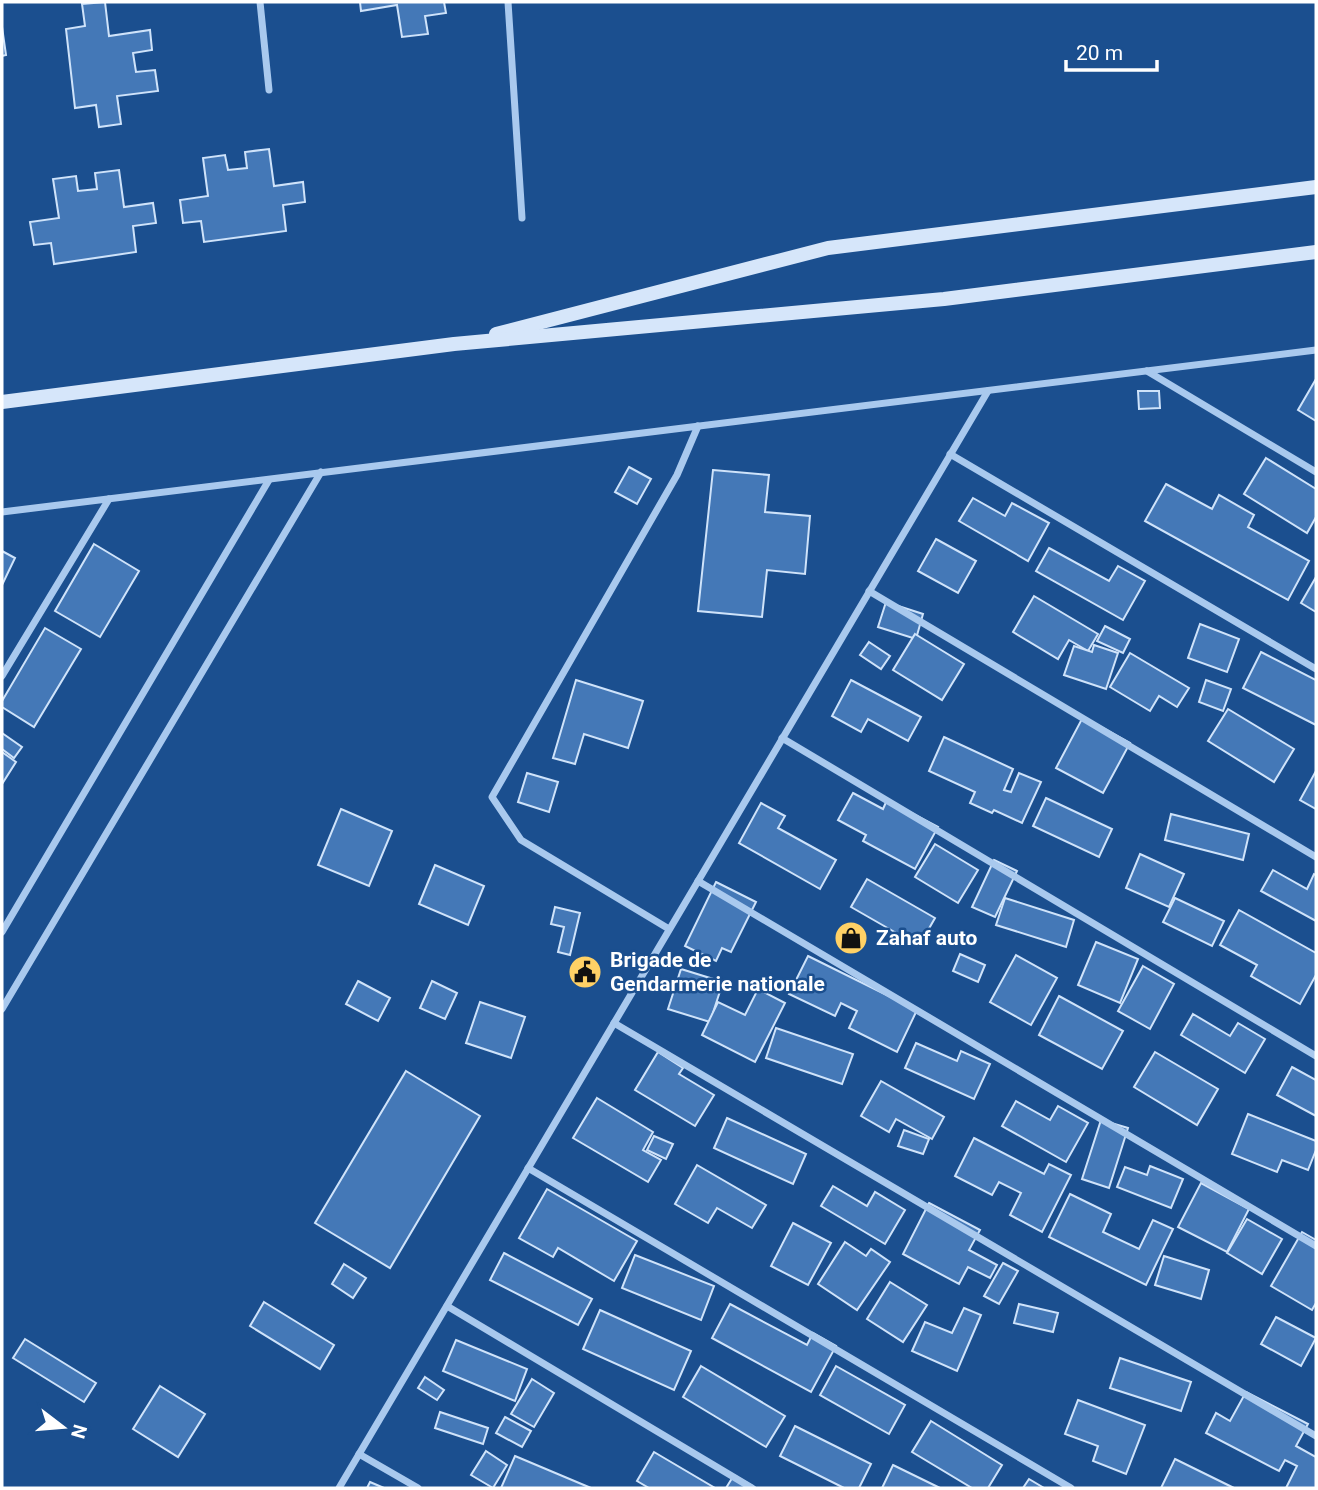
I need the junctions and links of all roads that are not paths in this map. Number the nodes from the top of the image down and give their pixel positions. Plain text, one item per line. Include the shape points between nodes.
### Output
1 (260, 2) edge
2 (508, 2) edge
3 (269, 90) dead end
4 (1316, 187) edge
5 (522, 218) dead end
6 (1316, 252) edge
7 (454, 344) junction
8 (1316, 350) edge
9 (1146, 371) junction
10 (988, 391) junction
11 (2, 402) edge
12 (698, 426) junction
13 (950, 454) junction
14 (321, 472) junction
15 (1316, 472) edge
16 (269, 480) junction
17 (109, 499) junction
18 (2, 512) edge
19 (869, 592) junction
20 (1316, 669) edge
21 (2, 676) edge
22 (782, 738) junction
23 (1316, 857) edge
24 (698, 881) junction
25 (669, 929) junction
26 (2, 932) edge
27 (2, 1009) edge
28 (614, 1023) junction
29 (1316, 1056) edge
30 (528, 1168) junction
31 (1316, 1246) edge
32 (447, 1306) junction
33 (1316, 1436) edge
34 (359, 1454) junction
35 (339, 1488) edge
36 (418, 1488) edge
37 (752, 1488) edge
38 (1071, 1488) edge

1 - 3 street
2 - 5 street
4 - 7 main road via 828,248
6 - 7 main road via 944,299
7 - 11 main road
8 - 9 street
9 - 10 street
9 - 15 street
10 - 12 street
10 - 13 street
12 - 14 street
12 - 25 street via 677,475 492,797 521,840
13 - 19 street
13 - 20 street
14 - 16 street
14 - 27 street
16 - 17 street
16 - 26 street
17 - 18 street
17 - 21 street
19 - 22 street
19 - 23 street
22 - 24 street
22 - 29 street
24 - 25 street
24 - 31 street
25 - 28 street
28 - 30 street
28 - 33 street
30 - 32 street
30 - 38 street
32 - 34 street
32 - 37 street
34 - 35 street
34 - 36 street

